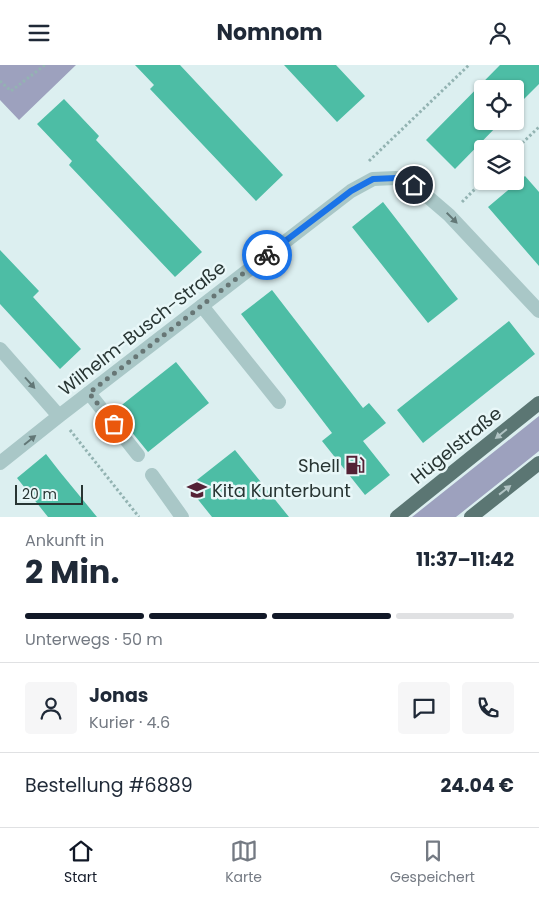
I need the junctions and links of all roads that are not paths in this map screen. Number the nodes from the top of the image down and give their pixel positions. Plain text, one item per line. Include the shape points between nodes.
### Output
1 (202, 306) junction
2 (539, 311) edge
3 (0, 349) edge
4 (89, 393) junction
5 (279, 402) dead end
6 (539, 403) edge
7 (59, 416) junction
8 (138, 455) dead end
9 (0, 463) edge
10 (539, 463) edge
11 (152, 475) dead end
12 (182, 517) edge
13 (397, 517) edge
14 (471, 517) edge

1 -> 2 street, Wilhelm-Busch-Straße via 351,191 373,179 396,178 414,185 449,215
1 - 4 street, Wilhelm-Busch-Straße
1 - 5 street
3 -> 7 street
4 - 7 street, Wilhelm-Busch-Straße
4 - 8 street
6 -> 13 main road, Hügelstraße
9 -> 7 street, Wilhelm-Busch-Straße
14 -> 10 main road
11 - 12 street

